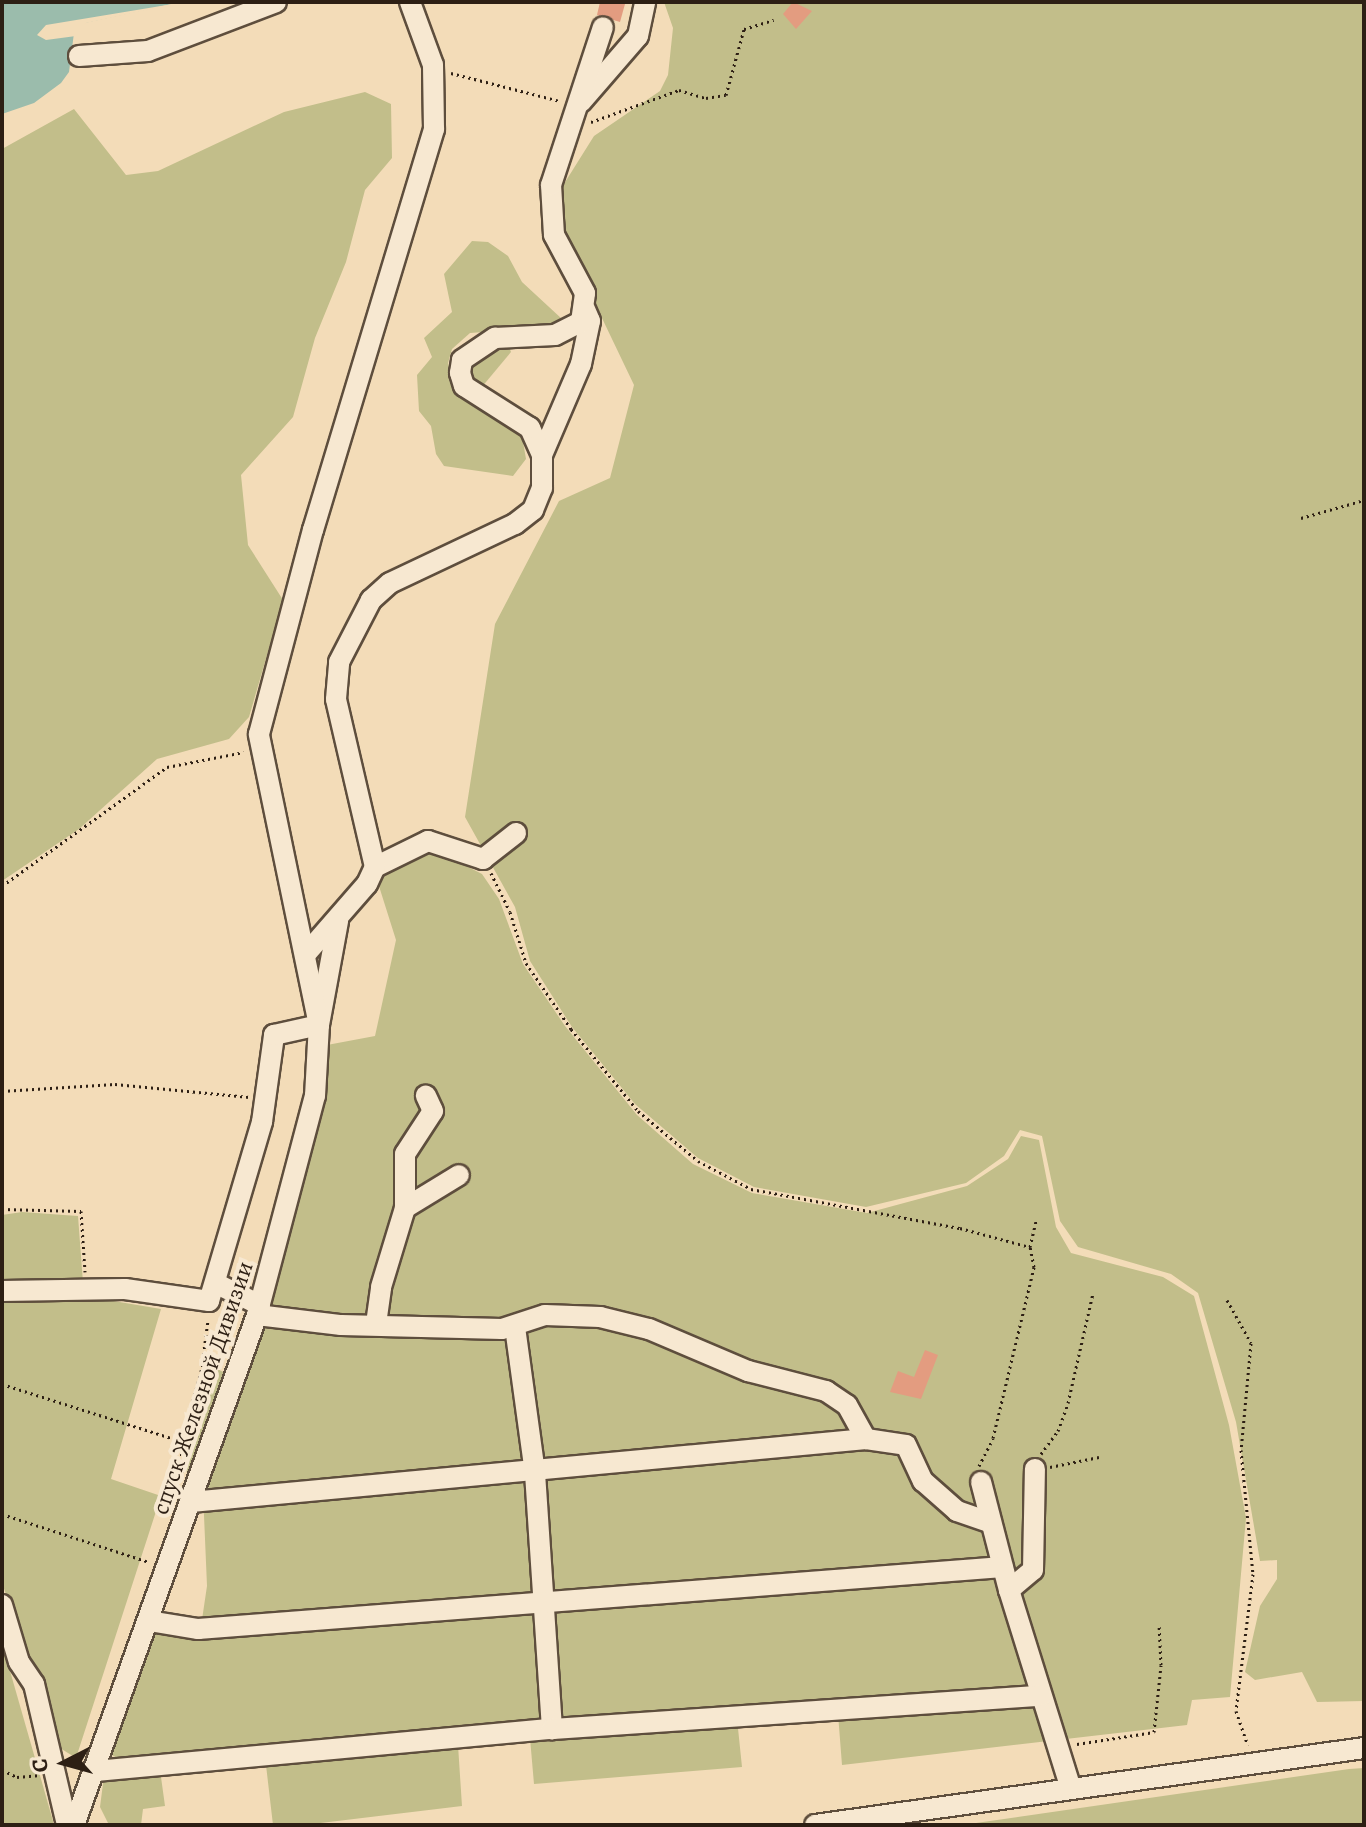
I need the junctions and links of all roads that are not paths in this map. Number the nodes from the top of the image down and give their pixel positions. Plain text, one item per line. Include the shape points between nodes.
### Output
1 (276, 2) edge
2 (410, 2) edge
3 (645, 2) edge
4 (603, 27) dead end
5 (79, 56) dead end
6 (578, 105) junction
7 (584, 308) junction
8 (542, 455) junction
9 (516, 833) dead end
10 (375, 867) junction
11 (338, 921) junction
12 (305, 955) junction
13 (319, 1025) junction
14 (426, 1096) dead end
15 (459, 1175) dead end
16 (405, 1208) junction
17 (2, 1291) edge
18 (212, 1292) junction
19 (258, 1310) junction
20 (376, 1324) junction
21 (515, 1327) junction
22 (866, 1439) junction
23 (535, 1473) junction
24 (1034, 1474) road end
25 (981, 1482) road end
26 (191, 1502) junction
27 (991, 1523) junction
28 (1003, 1567) junction
29 (1009, 1590) junction
30 (540, 1604) junction
31 (2, 1605) edge
32 (149, 1621) junction
33 (1041, 1696) junction
34 (552, 1729) junction
35 (1364, 1748) edge
36 (95, 1771) junction
37 (1071, 1789) junction
38 (67, 1825) edge
39 (74, 1825) edge
40 (815, 1825) edge

1 - 5 street via 148,51
2 - 12 street, спуск Железной Дивизии via 433,65 434,129 313,530 268,696 260,752
3 - 6 street via 638,36
4 - 6 street
6 - 7 street via 551,185 550,218 585,293
7 - 8 street via 590,321 581,364
7 - 8 street via 581,322 555,335 495,338 462,360 464,386 521,419
8 - 10 street via 542,488 533,510 515,524 390,583 371,600 339,662 336,699
9 - 10 street via 483,859 428,841
10 - 11 street
11 - 12 street
11 - 13 street
12 - 13 street, спуск Железной Дивизии
13 - 18 street via 274,1035 264,1098
13 - 19 street, спуск Железной Дивизии via 315,1096
14 - 16 street via 433,1111 429,1123 405,1154
15 - 16 street
16 - 20 street via 381,1287
17 - 18 street
18 - 19 street
19 - 20 street
19 - 26 street, спуск Железной Дивизии
20 - 21 street
21 - 22 street via 545,1315 571,1313 649,1329 748,1371 826,1391 847,1405
21 - 23 street
22 - 23 street
22 - 27 street via 906,1445 923,1481 957,1511
23 - 26 street
23 - 30 street
24 - 29 street via 1033,1570
25 - 27 street
26 - 32 street, спуск Железной Дивизии
27 - 28 street
28 - 29 street
28 - 30 street
29 - 33 street
30 - 32 street via 198,1629
30 - 34 street
31 - 38 street via 19,1662 34,1684
32 - 36 street, спуск Железной Дивизии
33 - 34 street
33 - 37 street
34 - 36 street
35 - 37 street
36 - 39 street, спуск Железной Дивизии
37 - 40 street

